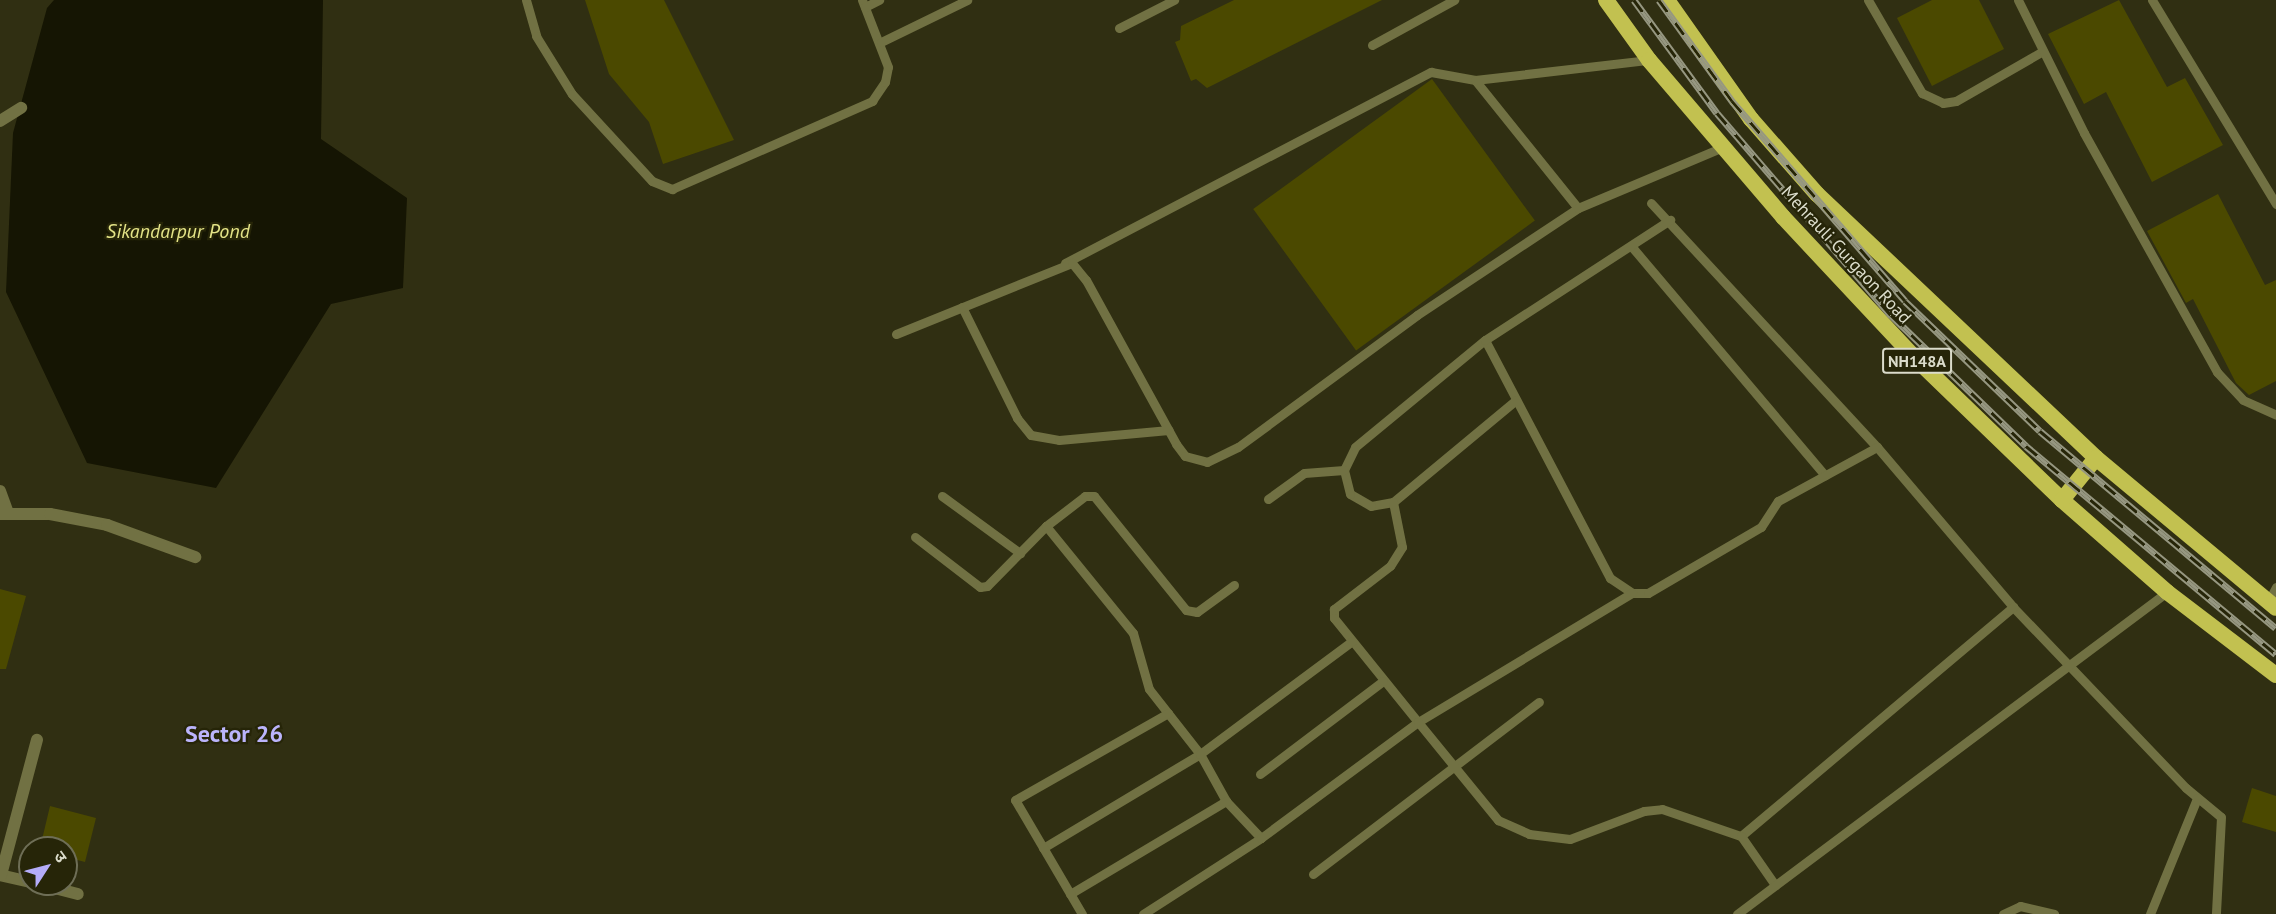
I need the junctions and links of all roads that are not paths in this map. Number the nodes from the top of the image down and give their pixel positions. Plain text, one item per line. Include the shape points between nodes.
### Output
1 (526, 0) edge
2 (879, 0) edge
3 (967, 0) edge
4 (1174, 0) edge
5 (1454, 0) edge
6 (1606, 0) edge
7 (1667, 0) edge
8 (1868, 0) edge
9 (2018, 0) edge
10 (2152, 0) edge
11 (863, 3) edge
12 (1119, 28) dead end
13 (881, 42) junction
14 (1372, 45) dead end
15 (2043, 51) junction
16 (1649, 60) junction
17 (1476, 80) junction
18 (21, 108) dead end
19 (0, 121) edge
20 (1723, 147) junction
21 (1651, 202) dead end
22 (2276, 204) edge
23 (1578, 208) junction
24 (1670, 220) junction
25 (1632, 246) junction
26 (1064, 264) junction
27 (962, 307) junction
28 (896, 334) dead end
29 (1485, 340) junction
30 (1516, 400) junction
31 (2276, 415) edge
32 (1169, 430) junction
33 (1877, 447) junction
34 (2096, 458) junction
35 (1344, 470) junction
36 (1825, 475) junction
37 (0, 491) edge
38 (942, 496) dead end
39 (1268, 499) dead end
40 (2062, 500) junction
41 (1393, 502) junction
42 (4, 513) edge
43 (1046, 526) junction
44 (915, 537) dead end
45 (1020, 553) junction
46 (195, 556) dead end
47 (1234, 585) dead end
48 (2167, 591) junction
49 (1632, 593) junction
50 (2273, 599) edge
51 (2013, 607) junction
52 (1352, 640) junction
53 (2068, 662) junction
54 (2276, 675) edge
55 (1383, 681) junction
56 (1539, 702) dead end
57 (1168, 713) junction
58 (1418, 722) junction
59 (37, 740) dead end
60 (1200, 754) junction
61 (1455, 765) junction
62 (1260, 774) dead end
63 (2197, 798) junction
64 (1226, 801) junction
65 (1741, 836) junction
66 (1261, 838) junction
67 (1043, 848) junction
68 (1313, 874) dead end
69 (0, 875) edge
70 (18, 879) edge
71 (1775, 885) junction
72 (1070, 894) junction
73 (1082, 914) edge
74 (1143, 914) edge
75 (1737, 914) edge
76 (2002, 914) edge
77 (2054, 914) edge
78 (2150, 914) edge
79 (2216, 914) edge

1 - 13 lane via 536,36 572,94 652,181 672,189 872,101 888,73
2 - 11 lane
3 - 13 lane
4 - 12 lane
5 - 14 lane
6 - 16 highway, Mehrauli Gurgaon Road / NH148A
7 - 34 highway, Mehrauli Gurgaon Road / NH148A via 1751,119 1817,194
8 - 15 lane via 1922,93 1943,103 1956,101
9 - 15 lane
10 - 22 lane
11 - 13 lane
15 - 31 lane via 2217,372 2243,400
16 - 17 lane
16 - 20 highway, Mehrauli Gurgaon Road / NH148A
17 - 23 lane
17 - 26 lane via 1431,72
18 - 19 street
20 - 23 lane
20 - 40 highway, Mehrauli Gurgaon Road / NH148A via 1916,359
21 - 24 lane
23 - 32 lane via 1417,315 1238,447 1207,462 1195,461 1185,456
24 - 25 lane
24 - 33 lane
25 - 29 lane
25 - 36 lane
26 - 27 lane
26 - 32 lane via 1072,263 1080,270
27 - 28 lane
27 - 32 lane via 1017,418 1031,435 1059,440
29 - 30 lane
29 - 35 lane via 1355,447
30 - 41 lane
30 - 49 lane via 1610,578
33 - 36 lane
33 - 51 lane
34 - 40 highway
34 - 50 highway, Mehrauli Gurgaon Road / NH148A
35 - 39 lane via 1304,473
35 - 41 lane via 1345,484 1358,501 1371,506
36 - 49 lane via 1778,501 1761,527 1648,593
37 - 42 street
38 - 45 lane
40 - 48 highway, Mehrauli Gurgaon Road / NH148A
41 - 52 lane via 1402,547 1390,566 1334,609 1334,618
42 - 46 street via 50,514 107,525
43 - 45 lane
43 - 47 lane via 1085,496 1094,496 1186,610 1197,612
43 - 57 lane via 1134,633 1149,689
44 - 45 lane via 980,587
48 - 53 lane
48 - 54 highway, Mehrauli Gurgaon Road / NH148A
49 - 58 lane
51 - 53 lane
51 - 65 lane
52 - 55 lane
52 - 60 lane
53 - 63 lane
53 - 71 lane
55 - 58 lane
55 - 62 lane
56 - 61 lane
57 - 60 lane
57 - 67 lane via 1015,800
58 - 61 lane
58 - 66 lane
59 - 69 street
60 - 64 lane
60 - 67 lane
61 - 65 lane via 1498,820 1529,834 1570,839 1628,816 1662,809
61 - 68 lane
63 - 78 lane
63 - 79 lane via 2221,817
64 - 66 lane
64 - 72 lane
65 - 71 lane
66 - 74 lane
67 - 72 lane
69 - 70 street
71 - 75 lane
72 - 73 lane
76 - 77 lane via 2020,906

